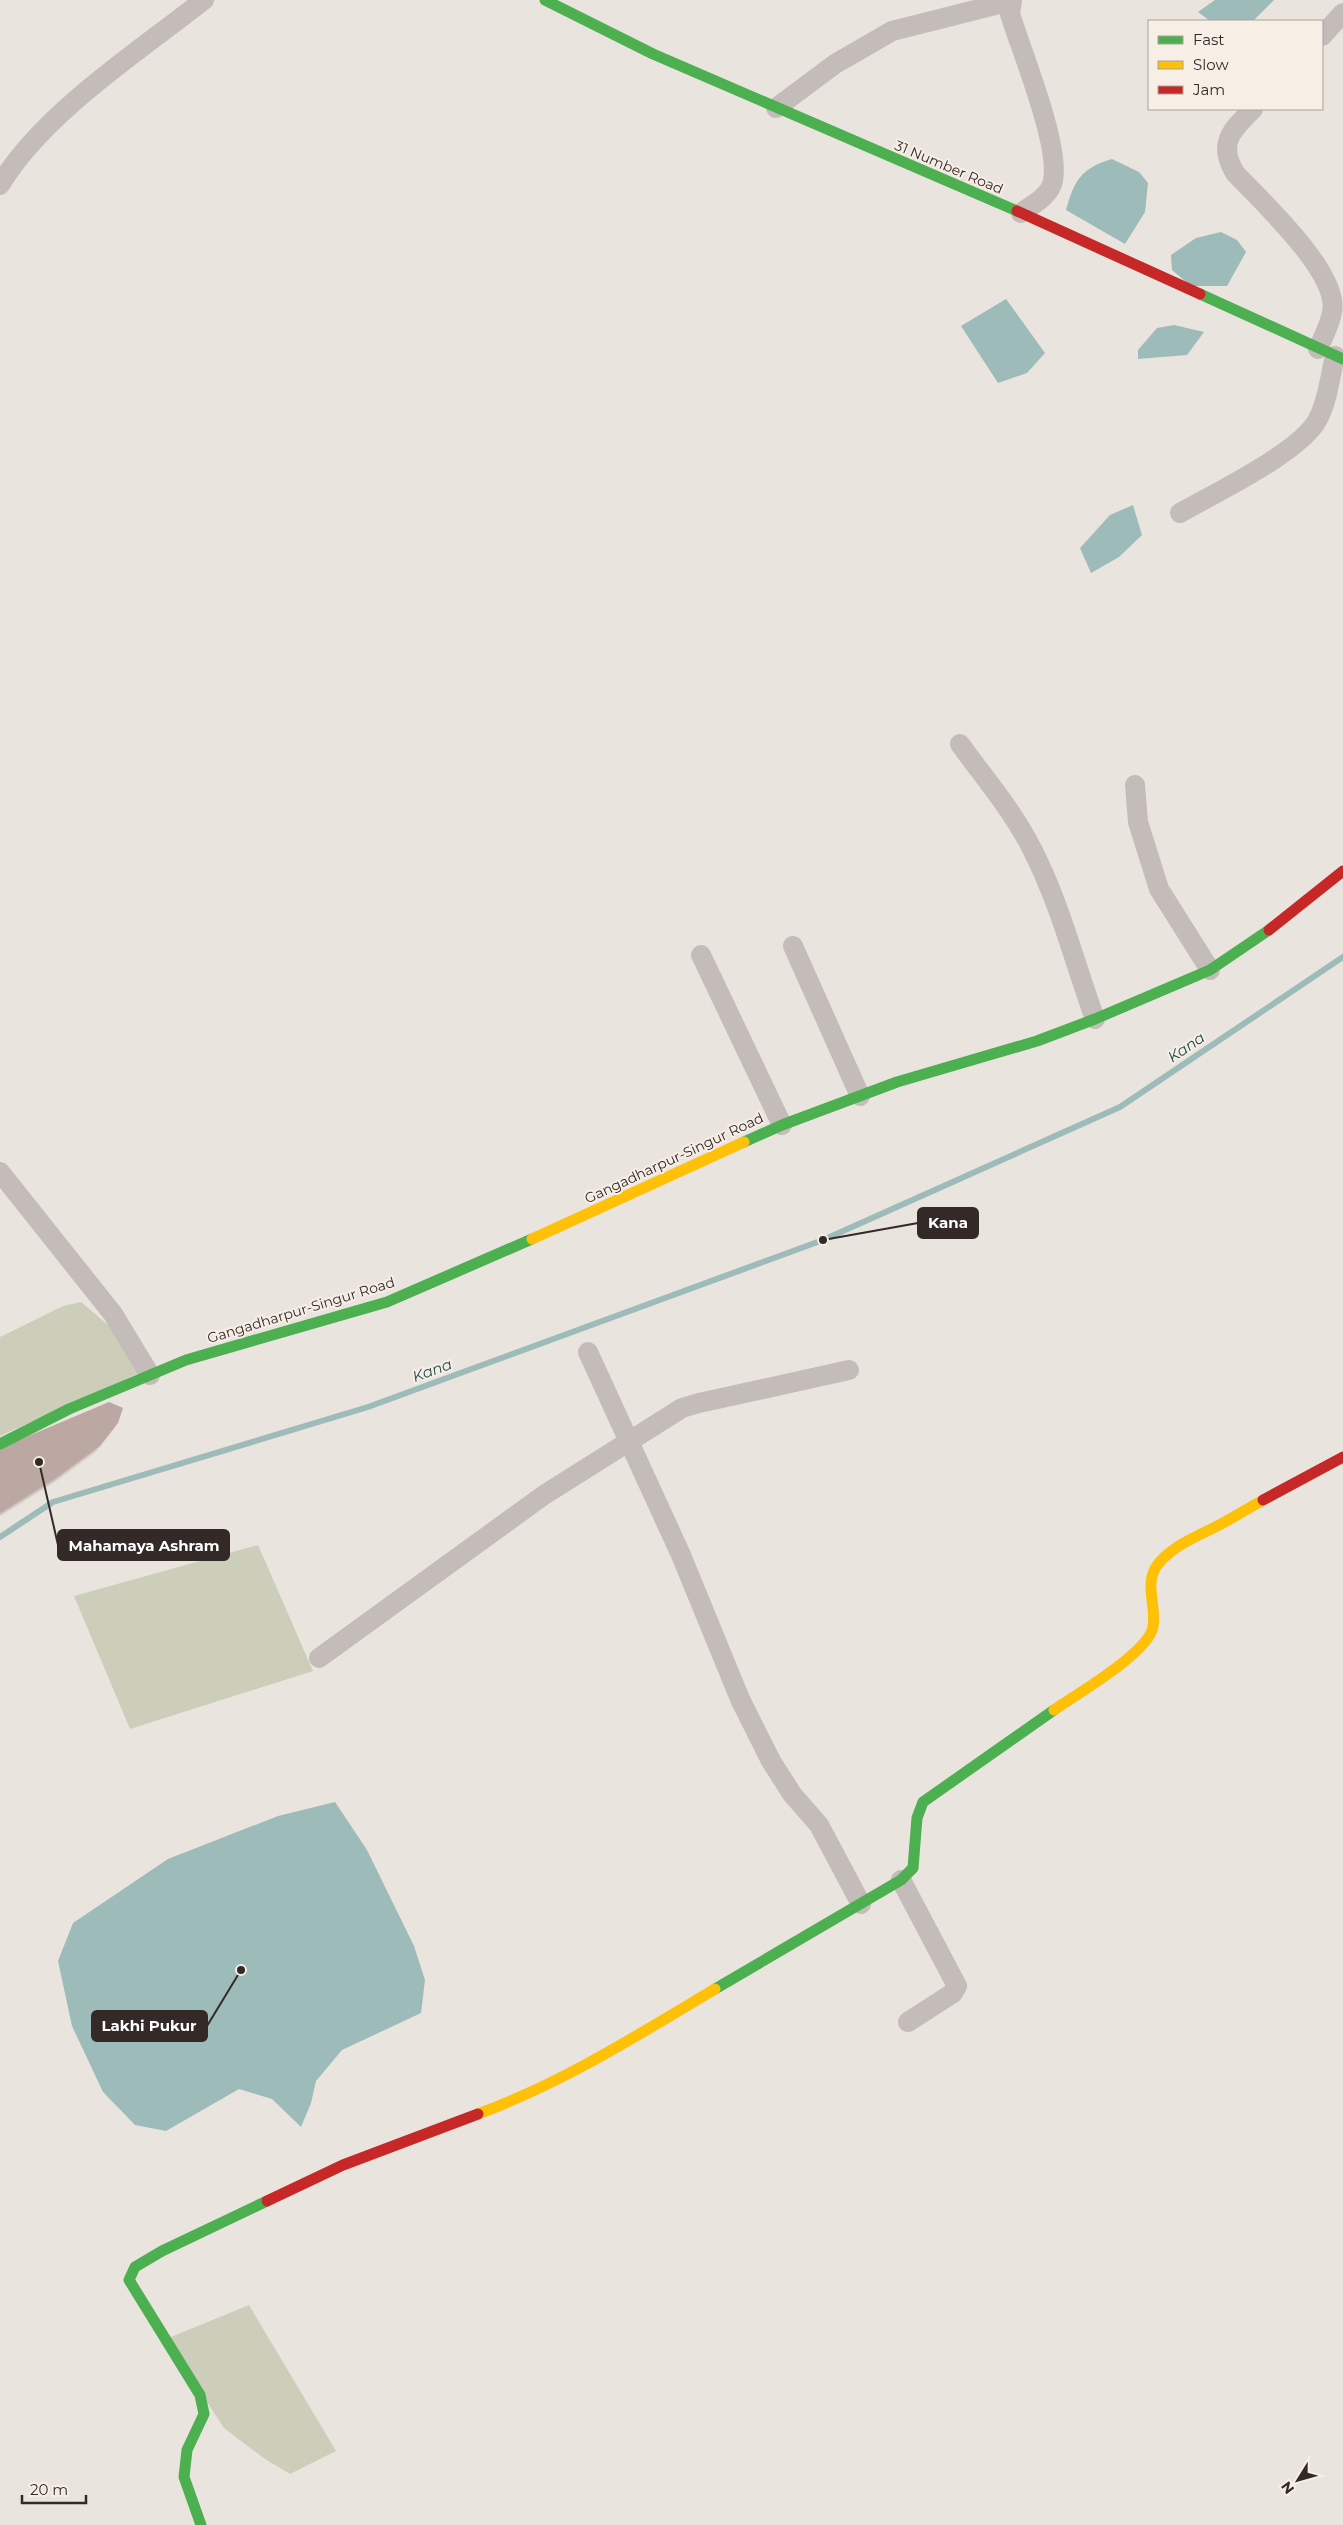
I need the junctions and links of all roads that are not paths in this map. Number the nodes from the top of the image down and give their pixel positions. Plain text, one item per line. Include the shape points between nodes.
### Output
1 (204, 0) edge
2 (545, 0) edge
3 (1011, 0) edge
4 (1343, 13) edge
5 (1323, 35) edge
6 (776, 108) junction
7 (1252, 110) edge
8 (0, 185) edge
9 (1021, 213) junction
10 (1332, 355) edge
11 (1180, 513) dead end
12 (960, 744) dead end
13 (1135, 785) dead end
14 (1343, 871) edge
15 (793, 946) dead end
16 (700, 954) dead end
17 (1210, 970) junction
18 (1095, 1019) junction
19 (860, 1096) junction
20 (782, 1125) junction
21 (0, 1172) edge
22 (588, 1352) dead end
23 (849, 1370) dead end
24 (150, 1375) junction
25 (629, 1443) junction
26 (0, 1444) edge
27 (1343, 1457) edge
28 (319, 1658) dead end
29 (901, 1880) junction
30 (861, 1904) junction
31 (908, 2022) dead end
32 (202, 2525) edge

1 - 8 street via 56,118 14,164
2 - 6 street, 31 Number Road via 653,54
3 - 6 street via 892,31 835,64
3 - 9 street via 1010,14 1053,151 1053,181 1049,190
4 - 5 street
6 - 9 street, 31 Number Road
7 - 10 street via 1228,138 1227,160 1323,273 1330,287
9 - 10 street, 31 Number Road
10 - 11 street via 1322,410 1311,430 1264,465
12 - 18 street via 1034,851
13 - 17 street via 1138,822 1159,888
14 - 17 street, Gangadharpur-Singur Road via 1254,942
15 - 19 street
16 - 20 street
17 - 18 street, Gangadharpur-Singur Road
18 - 19 street, Gangadharpur-Singur Road
19 - 20 street, Gangadharpur-Singur Road
20 - 24 street, Gangadharpur-Singur Road via 483,1262 387,1302 186,1360
21 - 24 street via 113,1314
22 - 25 street
23 - 25 street via 699,1402 668,1416
24 - 26 street, Gangadharpur-Singur Road via 69,1409
25 - 28 street via 544,1495
25 - 30 street via 681,1555 740,1699 771,1761 792,1794 819,1825
27 - 29 street via 1191,1541 1161,1562 1151,1582 1154,1622 1150,1639 1135,1653 923,1802 917,1818 914,1868
29 - 30 street
29 - 31 street via 957,1986 953,1993
30 - 32 street via 578,2069 516,2100 343,2165 135,2267 129,2280 204,2405 204,2414 188,2450 184,2477

